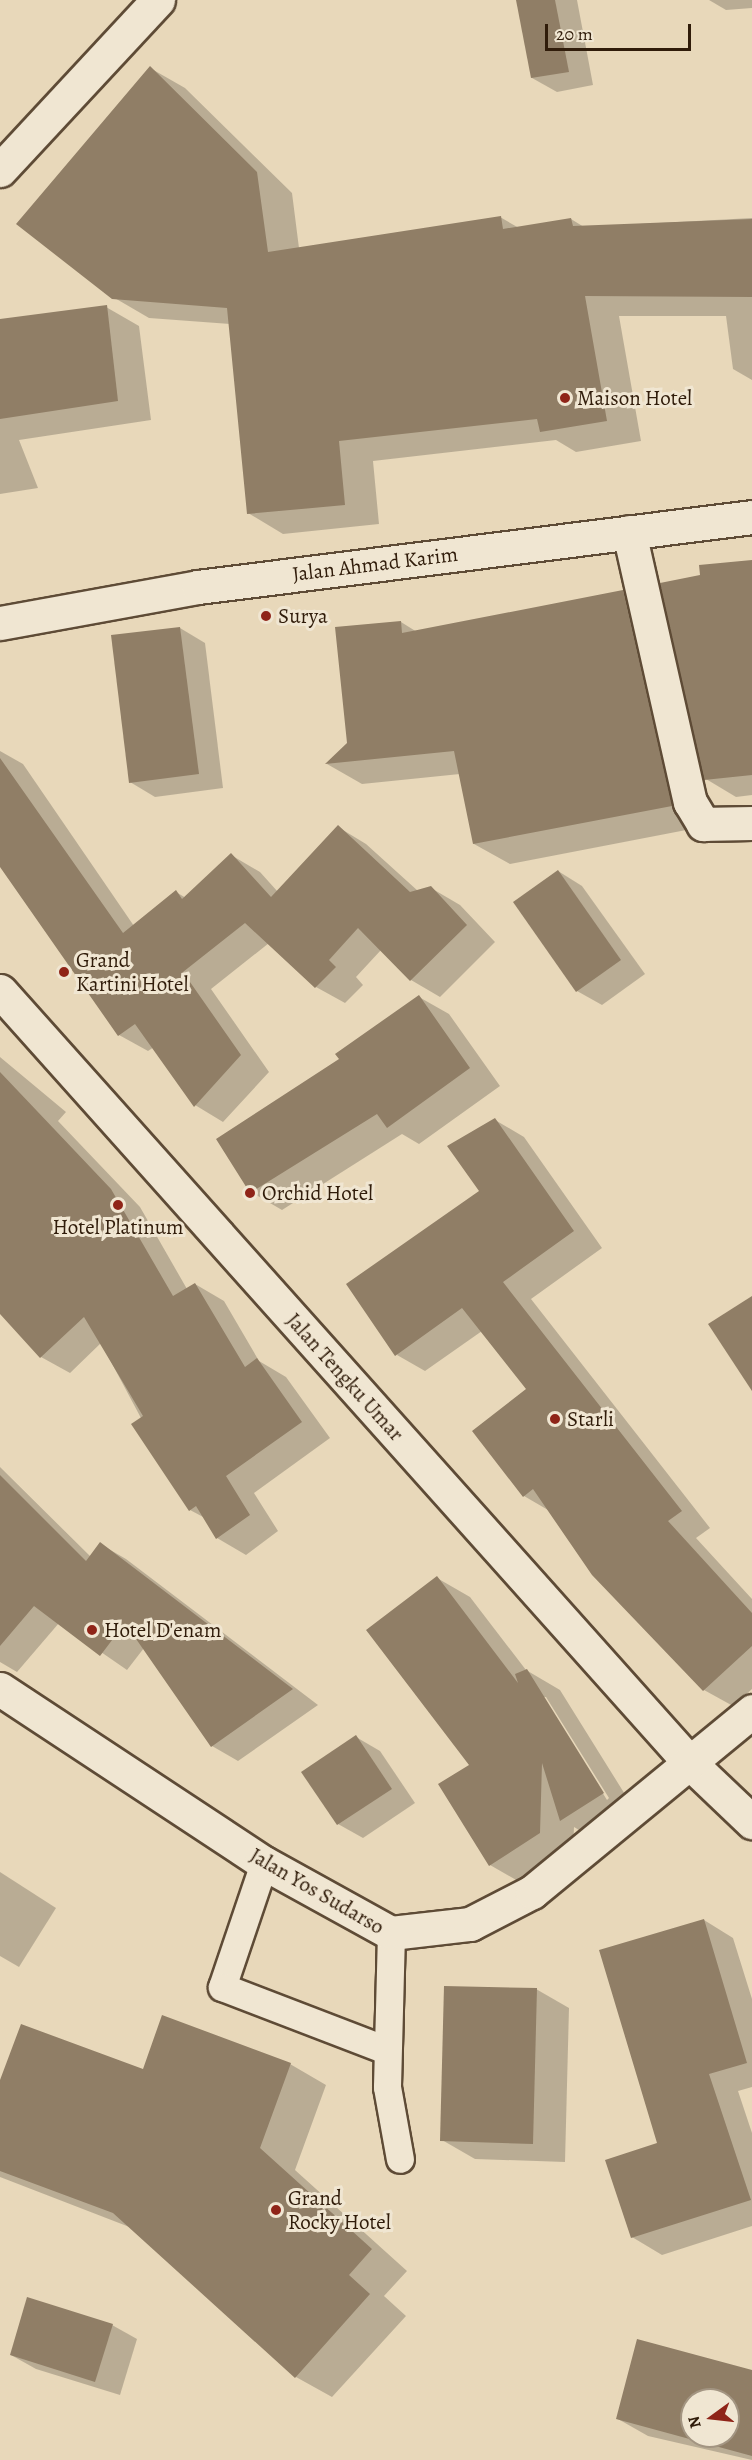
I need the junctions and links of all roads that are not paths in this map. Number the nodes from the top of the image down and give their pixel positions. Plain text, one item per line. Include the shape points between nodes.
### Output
1 (158, 0) edge
2 (0, 170) edge
3 (752, 517) edge
4 (629, 532) junction
5 (0, 623) edge
6 (752, 823) edge
7 (0, 991) edge
8 (0, 1689) edge
9 (752, 1711) edge
10 (690, 1763) junction
11 (752, 1822) edge
12 (264, 1863) junction
13 (391, 1933) junction
14 (386, 2050) junction
15 (400, 2159) dead end

1 - 2 main road
3 - 4 main road, Jalan Ahmad Karim
4 - 5 main road, Jalan Ahmad Karim via 198,587
4 - 6 main road via 690,802 703,824
7 - 10 main road, Jalan Tengku Umar
8 - 12 main road, Jalan Yos Sudarso
9 - 10 main road, Jalan Yos Sudarso
10 - 11 main road, Jalan Tengku Umar
10 - 13 main road, Jalan Yos Sudarso via 532,1892 470,1924
12 - 13 main road, Jalan Yos Sudarso
12 - 14 lane via 222,1987
13 - 14 lane
14 - 15 lane

